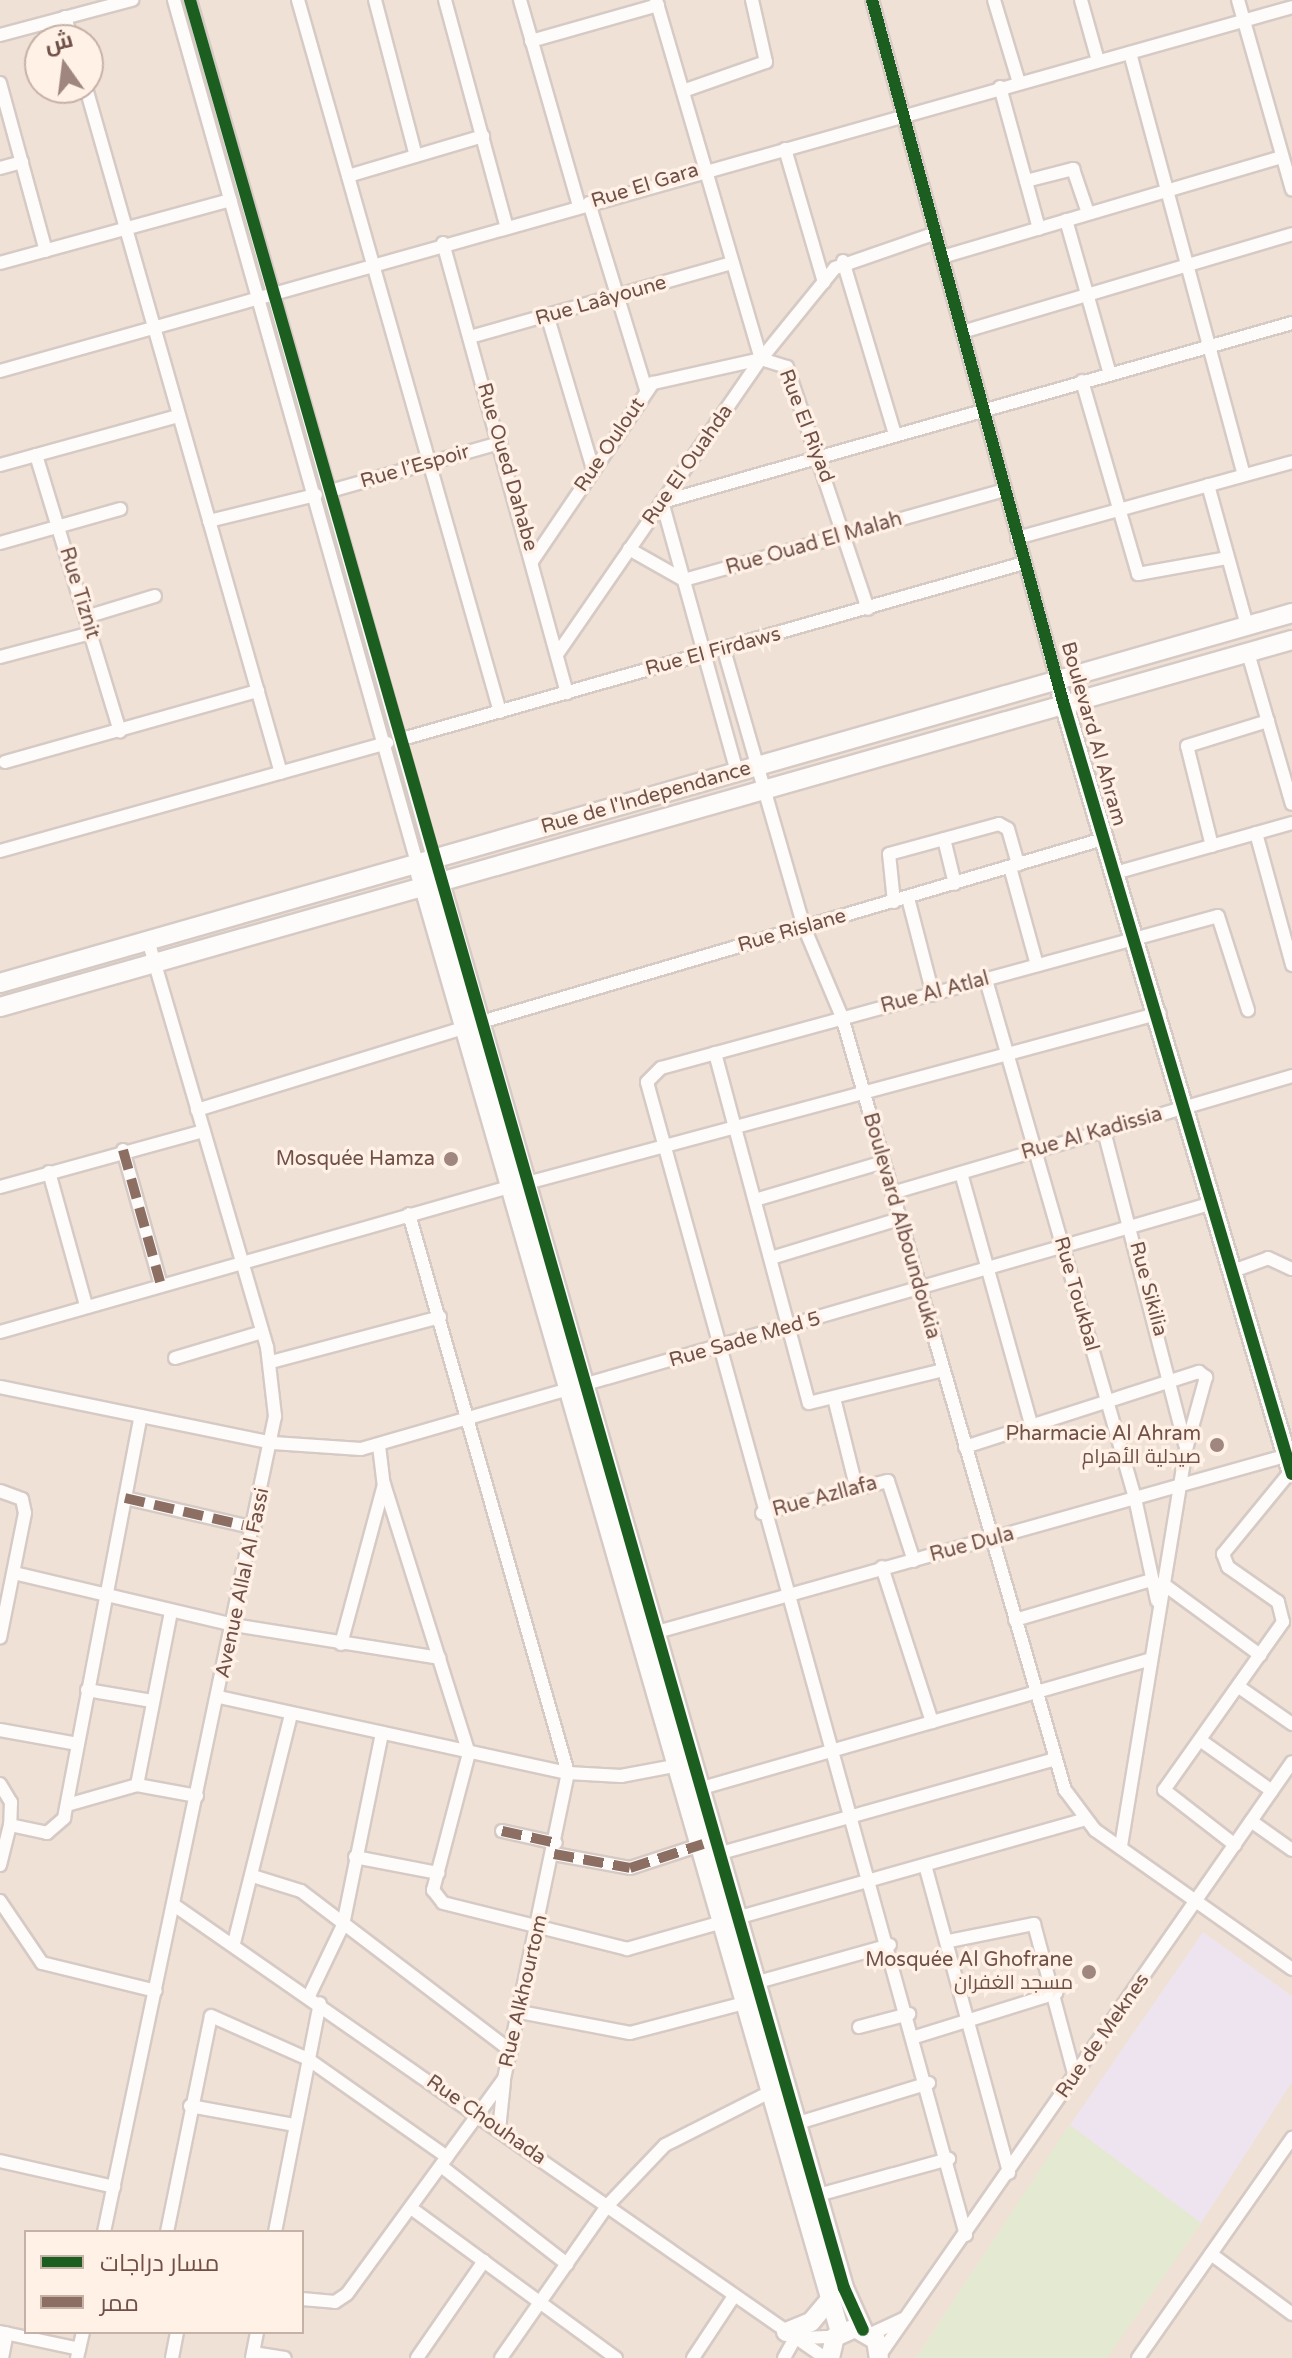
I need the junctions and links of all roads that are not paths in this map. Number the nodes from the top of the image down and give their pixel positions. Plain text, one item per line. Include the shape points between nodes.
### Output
1 (132, 0) edge
2 (174, 0) edge
3 (190, 0) edge
4 (298, 0) edge
5 (375, 0) edge
6 (445, 0) edge
7 (520, 0) edge
8 (752, 0) edge
9 (872, 0) edge
10 (994, 0) edge
11 (1081, 0) edge
12 (1238, 0) edge
13 (657, 3) edge
14 (1292, 7) edge
15 (65, 17) junction
16 (1244, 20) junction
17 (67, 24) edge
18 (0, 35) edge
19 (531, 41) junction
20 (1130, 53) junction
21 (1098, 61) junction
22 (0, 83) edge
23 (1019, 83) junction
24 (1000, 87) junction
25 (683, 91) junction
26 (90, 104) edge
27 (904, 115) junction
28 (483, 136) junction
29 (785, 149) junction
30 (416, 156) junction
31 (1282, 157) junction
32 (22, 162) junction
33 (0, 168) edge
34 (705, 168) junction
35 (348, 176) junction
36 (1026, 181) junction
37 (1292, 189) edge
38 (1166, 191) junction
39 (231, 200) junction
40 (584, 204) junction
41 (1088, 213) junction
42 (1066, 220) junction
43 (506, 225) junction
44 (125, 228) junction
45 (1039, 229) junction
46 (936, 233) junction
47 (1292, 234) edge
48 (443, 243) junction
49 (46, 251) junction
50 (942, 257) junction
51 (843, 261) junction
52 (0, 263) edge
53 (374, 263) junction
54 (732, 263) junction
55 (1186, 267) junction
56 (824, 282) junction
57 (1088, 292) junction
58 (274, 293) junction
59 (618, 297) junction
60 (259, 298) junction
61 (548, 318) junction
62 (1292, 323) edge
63 (152, 327) junction
64 (962, 332) junction
65 (470, 337) junction
66 (1209, 347) junction
67 (761, 359) junction
68 (0, 371) edge
69 (1110, 374) junction
70 (1082, 381) junction
71 (646, 390) junction
72 (982, 407) junction
73 (178, 416) junction
74 (895, 434) junction
75 (500, 443) junction
76 (36, 455) junction
77 (819, 455) junction
78 (430, 462) junction
79 (1292, 464) edge
80 (0, 465) edge
81 (593, 469) junction
82 (1244, 475) junction
83 (1208, 485) junction
84 (1004, 490) junction
85 (330, 491) junction
86 (316, 495) junction
87 (662, 502) junction
88 (120, 509) dead end
89 (1121, 510) junction
90 (209, 521) junction
91 (58, 526) junction
92 (846, 536) junction
93 (1017, 538) junction
94 (0, 543) edge
95 (629, 549) junction
96 (1227, 558) junction
97 (533, 560) junction
98 (1024, 563) junction
99 (684, 580) junction
100 (155, 596) dead end
101 (868, 609) junction
102 (1292, 613) edge
103 (86, 617) junction
104 (1247, 626) junction
105 (91, 633) junction
106 (1292, 640) edge
107 (724, 650) junction
108 (558, 653) junction
109 (1248, 653) junction
110 (705, 655) junction
111 (0, 657) edge
112 (1057, 680) junction
113 (258, 691) junction
114 (567, 693) junction
115 (1064, 705) junction
116 (500, 712) junction
117 (1268, 721) junction
118 (120, 732) junction
119 (402, 739) junction
120 (387, 743) junction
121 (5, 762) dead end
122 (757, 766) junction
123 (737, 772) junction
124 (281, 773) junction
125 (764, 789) junction
126 (1292, 804) edge
127 (1292, 823) edge
128 (1256, 833) junction
129 (944, 839) junction
130 (1103, 839) junction
131 (1212, 846) junction
132 (0, 851) edge
133 (425, 861) junction
134 (1014, 866) junction
135 (1115, 873) junction
136 (432, 884) junction
137 (955, 884) junction
138 (901, 900) junction
139 (804, 927) junction
140 (1137, 937) junction
141 (148, 941) junction
142 (155, 963) junction
143 (1037, 965) junction
144 (1292, 965) edge
145 (986, 980) junction
146 (0, 983) edge
147 (933, 995) junction
148 (0, 1007) edge
149 (1248, 1010) dead end
150 (1160, 1013) junction
151 (842, 1017) junction
152 (474, 1024) junction
153 (715, 1053) junction
154 (1007, 1057) junction
155 (1292, 1076) edge
156 (863, 1094) junction
157 (1186, 1107) junction
158 (197, 1110) junction
159 (736, 1128) junction
160 (203, 1131) junction
161 (1104, 1131) junction
162 (661, 1147) junction
163 (123, 1150) junction
164 (1035, 1151) junction
165 (883, 1162) junction
166 (49, 1172) junction
167 (961, 1173) junction
168 (520, 1184) junction
169 (0, 1187) edge
170 (892, 1193) junction
171 (755, 1200) junction
172 (1213, 1203) junction
173 (409, 1214) junction
174 (899, 1219) junction
175 (1132, 1228) junction
176 (1063, 1248) junction
177 (240, 1258) junction
178 (771, 1258) junction
179 (989, 1269) junction
180 (1292, 1269) edge
181 (1233, 1271) junction
182 (160, 1282) junction
183 (919, 1289) junction
184 (86, 1305) junction
185 (440, 1317) junction
186 (788, 1327) junction
187 (0, 1332) edge
188 (262, 1332) junction
189 (717, 1348) junction
190 (175, 1358) dead end
191 (271, 1362) junction
192 (943, 1370) junction
193 (1173, 1383) junction
194 (0, 1387) edge
195 (579, 1387) junction
196 (835, 1402) junction
197 (1108, 1406) junction
198 (141, 1416) junction
199 (469, 1420) junction
200 (1032, 1427) junction
201 (273, 1443) junction
202 (379, 1446) junction
203 (965, 1447) junction
204 (1186, 1449) junction
205 (1290, 1464) edge
206 (384, 1484) junction
207 (1182, 1484) junction
208 (856, 1486) junction
209 (0, 1491) edge
210 (125, 1498) junction
211 (1135, 1498) junction
212 (762, 1513) junction
213 (255, 1528) junction
214 (992, 1539) junction
215 (914, 1561) junction
216 (882, 1567) junction
217 (14, 1573) junction
218 (1157, 1582) junction
219 (104, 1594) junction
220 (787, 1594) junction
221 (171, 1611) junction
222 (1015, 1620) junction
223 (234, 1625) junction
224 (657, 1632) junction
225 (0, 1638) edge
226 (341, 1644) junction
227 (1260, 1655) junction
228 (439, 1658) junction
229 (1151, 1659) junction
230 (1239, 1687) junction
231 (87, 1690) junction
232 (1035, 1690) junction
233 (219, 1697) junction
234 (152, 1701) junction
235 (291, 1714) junction
236 (932, 1722) junction
237 (1292, 1724) edge
238 (0, 1730) edge
239 (382, 1733) junction
240 (1200, 1740) junction
241 (78, 1744) junction
242 (834, 1750) junction
243 (469, 1753) junction
244 (1055, 1759) junction
245 (1292, 1762) edge
246 (680, 1765) junction
247 (568, 1773) junction
248 (0, 1784) edge
249 (137, 1785) junction
250 (695, 1790) junction
251 (1272, 1791) junction
252 (197, 1796) junction
253 (67, 1805) junction
254 (853, 1814) junction
255 (1082, 1820) junction
256 (1251, 1821) junction
257 (10, 1825) junction
258 (502, 1831) dead end
259 (703, 1844) junction
260 (1235, 1845) junction
261 (555, 1848) junction
262 (1121, 1848) junction
263 (1292, 1850) edge
264 (721, 1853) junction
265 (355, 1857) junction
266 (0, 1865) edge
267 (925, 1865) junction
268 (438, 1873) junction
269 (256, 1877) junction
270 (871, 1881) junction
271 (1198, 1899) junction
272 (0, 1901) edge
273 (174, 1905) junction
274 (732, 1920) junction
275 (343, 1925) junction
276 (537, 1928) junction
277 (949, 1941) junction
278 (234, 1943) junction
279 (890, 1945) junction
280 (1292, 1969) edge
281 (758, 1982) junction
282 (156, 1991) junction
283 (1056, 1993) junction
284 (314, 2000) junction
285 (748, 2002) junction
286 (520, 2012) junction
287 (909, 2014) junction
288 (969, 2019) junction
289 (859, 2027) dead end
290 (915, 2037) junction
291 (511, 2051) junction
292 (308, 2059) junction
293 (1075, 2077) junction
294 (504, 2079) junction
295 (929, 2083) junction
296 (774, 2090) junction
297 (190, 2106) junction
298 (478, 2115) junction
299 (798, 2123) junction
300 (295, 2125) junction
301 (499, 2130) junction
302 (1292, 2138) edge
303 (949, 2159) junction
304 (0, 2161) edge
305 (444, 2161) junction
306 (1009, 2173) junction
307 (114, 2187) junction
308 (818, 2195) junction
309 (607, 2206) junction
310 (411, 2208) junction
311 (104, 2230) edge
312 (167, 2230) edge
313 (275, 2230) edge
314 (966, 2235) junction
315 (1211, 2254) junction
316 (484, 2261) junction
317 (567, 2264) junction
318 (734, 2296) junction
319 (831, 2298) junction
320 (304, 2299) edge
321 (540, 2302) junction
322 (913, 2311) junction
323 (1292, 2314) edge
324 (3, 2332) edge
325 (867, 2332) junction
326 (83, 2334) edge
327 (177, 2334) edge
328 (257, 2334) edge
329 (790, 2335) junction
330 (838, 2335) junction
331 (78, 2354) edge
332 (252, 2356) edge
333 (611, 2357) edge
334 (879, 2357) edge
335 (2, 2358) edge
336 (172, 2358) edge
337 (285, 2358) edge
338 (417, 2358) edge
339 (501, 2358) edge
340 (693, 2358) edge
341 (784, 2358) edge
342 (827, 2358) edge
343 (1138, 2358) edge

1 - 15 street
2 - 39 street
3 - 58 street
4 - 35 street
5 - 30 street
6 - 28 street
7 - 19 street
8 - 25 street via 766,62
9 - 27 street, Boulevard Al Ahram
10 - 23 street
11 - 21 street
12 - 16 street
13 - 19 street
13 - 25 street, Rue El Riyad
14 - 16 street, Rue El Gara
15 - 17 street
15 - 18 street
16 - 20 street, Rue El Gara
16 - 31 street
19 - 40 street
20 - 21 street, Rue El Gara
20 - 38 street
21 - 23 street, Rue El Gara
22 - 32 street
23 - 24 street, Rue El Gara
24 - 27 street, Rue El Gara
24 - 36 street
25 - 34 street, Rue El Riyad
26 - 44 street
27 - 29 street, Rue El Gara
27 - 46 street, Boulevard Al Ahram
28 - 30 street
28 - 43 street
29 - 34 street, Rue El Gara
29 - 56 street
30 - 35 street
31 - 37 street
31 - 38 street
32 - 33 street
32 - 49 street
34 - 40 street, Rue El Gara
34 - 54 street, Rue El Riyad
35 - 53 street
36 - 41 street via 1073,169
36 - 45 street
38 - 41 street
38 - 55 street
39 - 44 street
39 - 60 street
40 - 43 street, Rue El Gara
40 - 59 street
41 - 42 street
42 - 45 street
42 - 57 street
43 - 48 street, Rue El Gara
44 - 49 street
44 - 63 street
45 - 50 street
46 - 50 street, Boulevard Al Ahram
46 - 51 street
47 - 55 street
48 - 53 street, Rue El Gara
48 - 65 street, Rue Oued Dahabe
49 - 52 street
50 - 64 street, Boulevard Al Ahram
51 - 56 street, Rue El Ouahda
51 - 74 street
53 - 58 street, Rue El Gara
53 - 78 street
54 - 59 street, Rue Laâyoune
54 - 67 street, Rue El Riyad
55 - 57 street
55 - 66 street
56 - 67 street, Rue El Ouahda
57 - 64 street
57 - 69 street
58 - 60 street, Rue El Gara
58 - 85 street
59 - 61 street, Rue Laâyoune
59 - 71 street
60 - 63 street, Rue El Gara
60 - 86 street
61 - 65 street, Rue Laâyoune
61 - 81 street
62 - 66 street
63 - 68 street, Rue El Gara
63 - 73 street
64 - 72 street, Boulevard Al Ahram
65 - 75 street, Rue Oued Dahabe
66 - 69 street
66 - 82 street
67 - 71 street, Rue Oulout via 659,380
67 - 77 street, Rue El Riyad via 787,367
67 - 87 street, Rue El Ouahda
69 - 70 street
70 - 72 street
70 - 89 street
71 - 81 street, Rue Oulout
72 - 74 street
72 - 84 street, Boulevard Al Ahram
73 - 76 street
73 - 90 street
74 - 77 street
75 - 78 street, Rue l’Espoir
75 - 97 street, Rue Oued Dahabe
76 - 80 street
76 - 91 street, Rue Tiznit
77 - 87 street
77 - 92 street, Rue El Riyad
78 - 85 street, Rue l’Espoir
78 - 116 street
79 - 82 street
81 - 97 street, Rue Oulout
82 - 83 street
83 - 89 street
83 - 96 street
84 - 92 street, Rue Ouad El Malah
84 - 93 street, Boulevard Al Ahram
85 - 119 street
86 - 90 street
86 - 120 street
87 - 95 street, Rue El Ouahda
87 - 99 street
88 - 91 street
89 - 93 street
89 - 96 street via 1142,577
90 - 113 street
91 - 94 street
91 - 103 street, Rue Tiznit
92 - 99 street, Rue Ouad El Malah
92 - 101 street, Rue El Riyad
93 - 98 street, Boulevard Al Ahram
95 - 99 street
95 - 108 street, Rue El Ouahda
96 - 104 street
97 - 108 street, Rue Oued Dahabe
98 - 101 street, Rue El Firdaws
98 - 112 street, Boulevard Al Ahram
99 - 110 street
100 - 103 street
101 - 107 street, Rue El Firdaws
102 - 104 street, Rue de l'Independance
103 - 105 street, Rue Tiznit
104 - 112 street, Rue de l'Independance
105 - 111 street
105 - 118 street, Rue Tiznit
106 - 109 street, Rue de l'Independance
107 - 110 street, Rue El Firdaws
107 - 122 street, Boulevard Alboundoukia
108 - 114 street, Rue Oued Dahabe
109 - 115 street, Rue de l'Independance
109 - 117 street
110 - 114 street, Rue El Firdaws
110 - 123 street
112 - 115 street, Boulevard Al Ahram
112 - 122 street, Rue de l'Independance
113 - 118 street
113 - 124 street
114 - 116 street, Rue El Firdaws
115 - 125 street, Rue de l'Independance
115 - 130 street, Boulevard Al Ahram
116 - 119 street, Rue El Firdaws
117 - 126 street
117 - 131 street via 1187,746
118 - 121 street
119 - 133 street
120 - 124 street
120 - 133 street
122 - 123 street, Rue de l'Independance
122 - 125 street, Boulevard Alboundoukia
123 - 133 street, Rue de l'Independance
124 - 132 street
125 - 136 street, Rue de l'Independance
125 - 139 street, Boulevard Alboundoukia
127 - 128 street
128 - 131 street
128 - 144 street
129 - 134 street via 1005,825
129 - 137 street
129 - 138 street via 889,854
130 - 134 street, Rue Rislane
130 - 135 street, Boulevard Al Ahram
131 - 135 street
133 - 136 street
133 - 141 street, Rue de l'Independance
134 - 137 street, Rue Rislane
134 - 143 street
135 - 140 street, Boulevard Al Ahram
136 - 142 street, Rue de l'Independance
136 - 152 street
137 - 138 street, Rue Rislane
138 - 139 street, Rue Rislane
138 - 147 street
139 - 151 street, Boulevard Alboundoukia
139 - 152 street, Rue Rislane
140 - 143 street, Rue Al Atlal
140 - 149 street, Rue Al Atlal via 1222,919
140 - 150 street, Boulevard Al Ahram
141 - 142 street, Avenue Allal Al Fassi
141 - 146 street, Rue de l'Independance
142 - 148 street, Rue de l'Independance
142 - 158 street, Avenue Allal Al Fassi
143 - 145 street, Rue Al Atlal
145 - 147 street, Rue Al Atlal
145 - 154 street, Rue Toukbal
147 - 151 street, Rue Al Atlal
150 - 154 street
150 - 157 street, Boulevard Al Ahram
151 - 153 street, Rue Al Atlal
151 - 156 street, Boulevard Alboundoukia
152 - 158 street, Rue Rislane
152 - 168 street
153 - 159 street
153 - 162 street, Rue Al Atlal via 649,1077
154 - 156 street
154 - 164 street, Rue Toukbal
155 - 157 street, Rue Al Kadissia
156 - 159 street
156 - 165 street, Boulevard Alboundoukia
157 - 161 street, Rue Al Kadissia
157 - 172 street, Boulevard Al Ahram
158 - 160 street, Avenue Allal Al Fassi
159 - 162 street
159 - 171 street
160 - 163 street
160 - 177 street, Avenue Allal Al Fassi
161 - 164 street, Rue Al Kadissia
161 - 175 street, Rue Sikilia
162 - 168 street
162 - 189 street
163 - 166 street
163 - 182 street
164 - 167 street, Rue Al Kadissia
164 - 176 street, Rue Toukbal
165 - 170 street, Boulevard Alboundoukia
165 - 171 street
166 - 169 street
166 - 184 street
167 - 170 street, Rue Al Kadissia
167 - 179 street
168 - 173 street
168 - 195 street
170 - 174 street, Boulevard Alboundoukia
171 - 178 street
172 - 175 street, Rue Sade Med 5
172 - 181 street, Boulevard Al Ahram
173 - 177 street
173 - 185 street
174 - 178 street
174 - 183 street, Boulevard Alboundoukia
175 - 176 street, Rue Sade Med 5
175 - 193 street, Rue Sikilia
176 - 179 street, Rue Sade Med 5
176 - 197 street, Rue Toukbal
177 - 182 street
177 - 188 street, Avenue Allal Al Fassi
178 - 186 street
179 - 183 street, Rue Sade Med 5
179 - 200 street
180 - 181 street via 1268,1258
181 - 205 street, Boulevard Al Ahram
182 - 184 street
183 - 186 street, Rue Sade Med 5
183 - 192 street, Boulevard Alboundoukia
184 - 187 street
185 - 191 street
185 - 199 street
186 - 189 street, Rue Sade Med 5
186 - 196 street via 807,1400 816,1406
188 - 190 street
188 - 191 street, Avenue Allal Al Fassi
189 - 195 street, Rue Sade Med 5
189 - 212 street
191 - 201 street, Avenue Allal Al Fassi
192 - 196 street
192 - 203 street, Boulevard Alboundoukia
193 - 197 street
193 - 204 street, Rue Sikilia
193 - 204 street via 1199,1372 1206,1377
194 - 198 street, Rue Sade Med 5
195 - 199 street, Rue Sade Med 5
195 - 224 street
195 - 246 street
196 - 208 street
197 - 200 street
197 - 211 street, Rue Toukbal
198 - 201 street, Rue Sade Med 5
198 - 210 street
199 - 202 street, Rue Sade Med 5
199 - 247 street
200 - 203 street
201 - 202 street, Rue Sade Med 5 via 322,1450
201 - 213 street, Avenue Allal Al Fassi
202 - 206 street
203 - 214 street, Boulevard Alboundoukia
204 - 207 street
205 - 207 street, Rue Dula
205 - 227 street via 1223,1554 1228,1567 1284,1611
206 - 226 street
206 - 228 street
207 - 211 street, Rue Dula
207 - 218 street
208 - 212 street, Rue Azllafa
208 - 215 street, Rue Azllafa via 888,1481
209 - 217 street via 25,1504
210 - 213 street
210 - 219 street
211 - 214 street, Rue Dula
211 - 218 street, Rue Toukbal
212 - 220 street
213 - 223 street, Avenue Allal Al Fassi
214 - 215 street, Rue Dula
214 - 222 street, Boulevard Alboundoukia
215 - 216 street, Rue Dula
216 - 220 street, Rue Dula
216 - 236 street
217 - 219 street
217 - 225 street
218 - 222 street
218 - 227 street
218 - 229 street via 1159,1611
219 - 221 street
219 - 231 street
220 - 224 street, Rue Dula
220 - 242 street
221 - 223 street
221 - 234 street
222 - 232 street, Boulevard Alboundoukia
223 - 226 street
223 - 233 street, Avenue Allal Al Fassi
224 - 250 street
226 - 228 street
227 - 230 street
228 - 243 street
229 - 232 street
229 - 262 street
230 - 237 street
230 - 240 street
231 - 234 street
231 - 241 street
232 - 236 street
232 - 244 street, Boulevard Alboundoukia
233 - 235 street
233 - 252 street, Avenue Allal Al Fassi
234 - 249 street
235 - 239 street
235 - 269 street
236 - 242 street
238 - 241 street
239 - 243 street
239 - 265 street
240 - 251 street
240 - 260 street via 1164,1790
241 - 253 street
242 - 250 street
242 - 254 street
243 - 247 street
243 - 268 street
244 - 254 street
244 - 255 street, Boulevard Alboundoukia
245 - 251 street, Rue de Meknes
246 - 247 street via 621,1776
246 - 250 street
247 - 261 street, Rue Alkhourtom
248 - 257 street via 11,1802
249 - 252 street
249 - 253 street
250 - 259 street
250 - 264 street
251 - 256 street, Rue de Meknes
252 - 273 street, Avenue Allal Al Fassi
253 - 257 street via 54,1830
254 - 264 street
254 - 270 street
255 - 262 street
255 - 267 street
256 - 260 street, Rue de Meknes
256 - 263 street
257 - 266 street
258 - 261 street
259 - 261 street via 630,1868
259 - 274 street
260 - 271 street, Rue de Meknes
261 - 276 street, Rue Alkhourtom
262 - 271 street
264 - 274 street
265 - 268 street
265 - 275 street
267 - 270 street
267 - 277 street
268 - 276 street via 433,1890 443,1903
269 - 275 street via 301,1891
269 - 278 street
270 - 274 street
270 - 279 street
271 - 280 street
271 - 293 street, Rue de Meknes
272 - 282 street via 42,1963
273 - 278 street, Rue Chouhada
273 - 282 street, Avenue Allal Al Fassi
274 - 276 street via 627,1949
274 - 281 street
274 - 285 street
275 - 284 street
275 - 291 street
276 - 286 street, Rue Alkhourtom
277 - 283 street via 1034,1924
277 - 288 street
278 - 284 street, Rue Chouhada
279 - 281 street
279 - 287 street
281 - 299 street
282 - 307 street, Avenue Allal Al Fassi
283 - 288 street
283 - 293 street
284 - 292 street
284 - 298 street, Rue Chouhada
285 - 286 street via 630,2033
285 - 296 street
286 - 291 street, Rue Alkhourtom
287 - 289 street
287 - 290 street
288 - 290 street
288 - 306 street
290 - 295 street
291 - 294 street, Rue Alkhourtom
292 - 297 street via 211,2016
292 - 300 street
292 - 305 street
293 - 306 street, Rue de Meknes
294 - 298 street, Rue Alkhourtom
294 - 301 street
295 - 299 street
295 - 303 street
296 - 309 street via 665,2145
296 - 319 street
297 - 300 street
297 - 312 street
298 - 301 street, Rue Chouhada
298 - 305 street, Rue Alkhourtom
299 - 308 street
300 - 313 street
301 - 309 street, Rue Chouhada
302 - 315 street
303 - 308 street
303 - 314 street
304 - 307 street
305 - 310 street, Rue Alkhourtom
305 - 317 street
306 - 314 street, Rue de Meknes
307 - 311 street, Avenue Allal Al Fassi
308 - 325 street
309 - 317 street
309 - 318 street, Rue Chouhada
310 - 316 street
310 - 320 street, Rue Alkhourtom via 341,2301
314 - 322 street, Rue de Meknes
315 - 323 street
315 - 343 street
316 - 321 street
316 - 338 street
317 - 321 street
318 - 329 street, Rue Chouhada
318 - 340 street
319 - 329 street via 811,2322
319 - 330 street
321 - 333 street
321 - 339 street
322 - 325 street, Rue de Meknes
322 - 334 street, Rue de Meknes
324 - 331 street
324 - 335 street
325 - 330 street
325 - 334 street
326 - 331 street
327 - 336 street
328 - 332 street
329 - 330 street
329 - 341 street
329 - 342 street, Rue Chouhada
330 - 342 street
332 - 337 street

